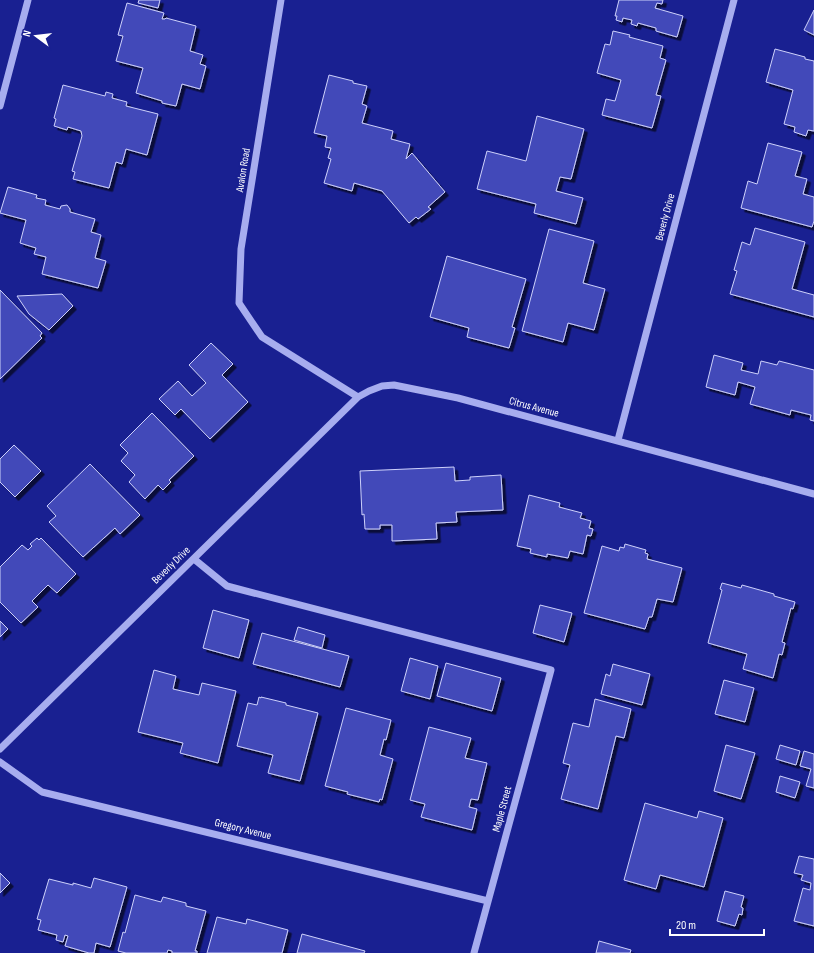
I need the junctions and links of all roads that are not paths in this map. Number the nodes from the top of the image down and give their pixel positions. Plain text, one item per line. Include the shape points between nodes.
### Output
1 (28, 0) edge
2 (281, 0) edge
3 (734, 0) edge
4 (0, 106) edge
5 (358, 397) junction
6 (618, 440) junction
7 (814, 494) edge
8 (194, 559) junction
9 (0, 749) edge
10 (0, 762) edge
11 (488, 901) junction
12 (474, 953) edge

1 - 4 street
2 - 5 street, Avalon Road via 241,249 239,303 262,337
3 - 6 street, Beverly Drive
5 - 6 street, Citrus Avenue via 382,386 394,385 458,398
5 - 8 street, Beverly Drive
6 - 7 street, Citrus Avenue
8 - 9 street, Beverly Drive
8 - 11 street, Maple Street via 228,586 551,670
10 - 11 street, Gregory Avenue via 42,792
11 - 12 street, Maple Street

